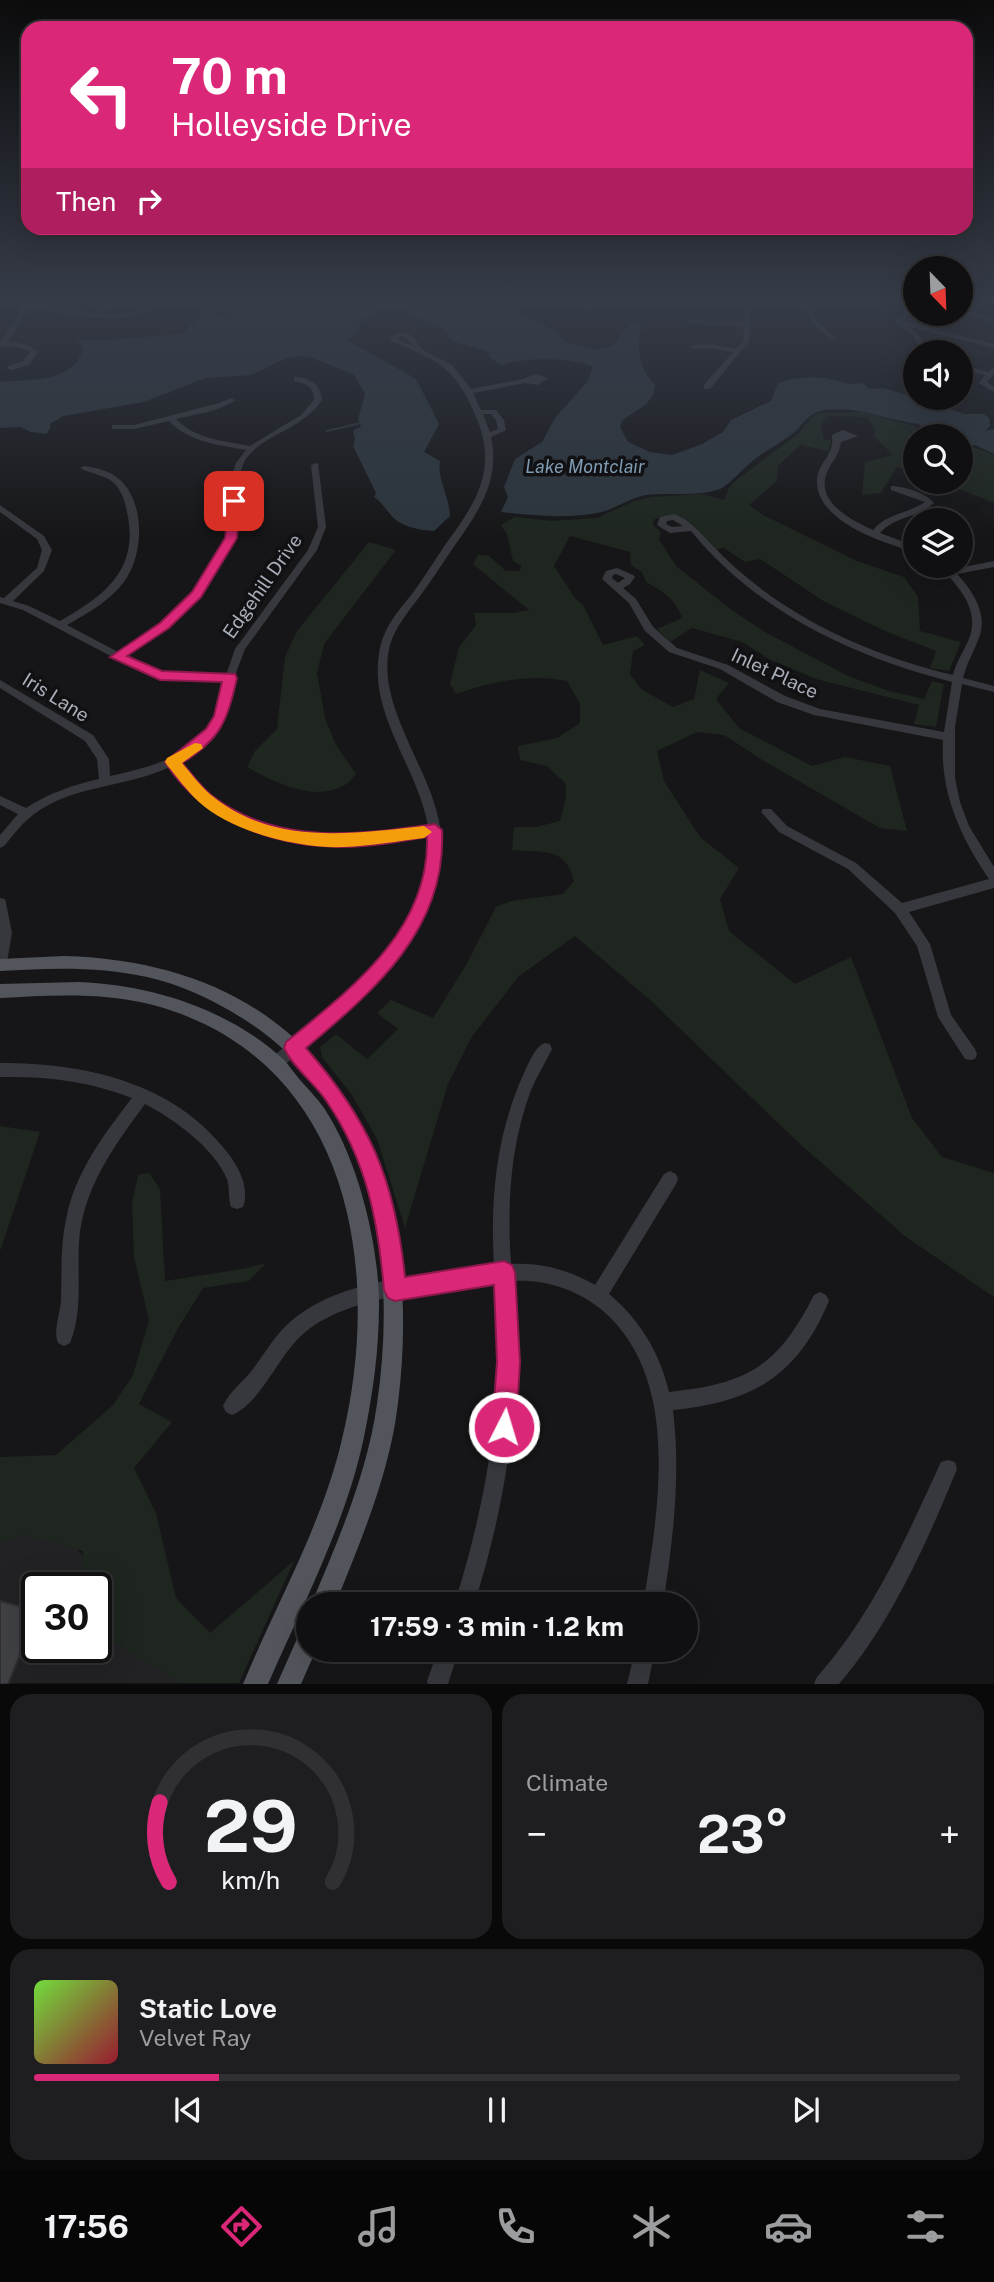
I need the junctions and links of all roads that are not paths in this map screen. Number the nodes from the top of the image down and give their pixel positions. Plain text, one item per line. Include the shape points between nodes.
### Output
1 (300, 380) edge
2 (461, 380) edge
3 (713, 380) edge
4 (525, 382) dead end
5 (707, 387) dead end
6 (469, 391) junction
7 (231, 400) dead end
8 (171, 418) junction
9 (115, 427) dead end
10 (837, 441) dead end
11 (252, 449) junction
12 (315, 465) dead end
13 (84, 468) dead end
14 (894, 488) dead end
15 (0, 508) edge
16 (693, 528) dead end
17 (875, 533) junction
18 (903, 544) edge
19 (994, 565) edge
20 (973, 567) edge
21 (955, 578) edge
22 (617, 587) dead end
23 (4, 600) edge
24 (59, 626) junction
25 (117, 657) junction
26 (230, 678) junction
27 (957, 680) junction
28 (0, 683) edge
29 (994, 689) edge
30 (948, 737) junction
31 (172, 762) junction
32 (105, 780) junction
33 (0, 800) edge
34 (767, 812) dead end
35 (27, 814) junction
36 (435, 830) junction
37 (0, 843) edge
38 (994, 877) edge
39 (994, 883) edge
40 (0, 903) edge
41 (900, 909) junction
42 (0, 963) edge
43 (0, 991) edge
44 (293, 1048) junction
45 (545, 1049) dead end
46 (970, 1054) dead end
47 (276, 1063) junction
48 (0, 1070) edge
49 (143, 1095) junction
50 (670, 1178) dead end
51 (237, 1201) dead end
52 (504, 1272) junction
53 (395, 1290) junction
54 (369, 1295) junction
55 (599, 1296) junction
56 (820, 1301) dead end
57 (64, 1337) dead end
58 (663, 1402) junction
59 (232, 1406) dead end
60 (948, 1469) dead end
61 (328, 1592) edge
62 (468, 1592) edge
63 (654, 1592) edge
64 (298, 1662) edge
65 (445, 1662) edge
66 (642, 1662) edge
67 (438, 1681) dead end
68 (255, 1684) edge
69 (289, 1684) edge
70 (637, 1684) edge
71 (824, 1684) edge

1 - 11 street via 316,388 315,405
2 - 6 street
3 - 5 street
4 - 6 street
6 - 36 street via 489,435 490,471 483,497 394,624 383,654 385,694
7 - 8 street
8 - 9 street
8 - 11 street via 190,433
10 - 17 street via 821,475 824,497 840,517
11 - 25 street via 240,463 235,479 231,538 201,588 164,626
12 - 26 street, Edgehill Drive via 321,534 240,649
13 - 24 street via 105,472 124,487 136,525 136,544 129,566 114,586
14 - 17 street via 930,503 891,518
15 - 23 street via 41,538 47,550 41,569
16 - 27 street via 719,558 794,614 880,657
17 - 18 street
19 - 20 street
21 - 27 street via 967,592 977,621
22 - 30 street, Inlet Place via 633,601 654,635 673,650 724,667 781,699 818,712
23 - 24 street
24 - 25 street
25 - 26 street via 160,676
26 - 31 street, Edgehill Drive via 212,732
27 - 29 street
27 - 30 street
28 - 32 street, Iris Lane via 89,738 100,751
30 - 38 street via 947,769 954,805
31 - 32 street, Edgehill Drive
31 - 36 street via 192,787 221,810 275,833 343,841
32 - 35 street, Edgehill Drive via 60,794
33 - 35 street
34 - 41 street via 783,829 852,866
35 - 37 street, Edgehill Drive
36 - 44 street via 431,878 399,949 353,998
39 - 41 street
40 - 42 street via 5,933
41 - 46 street via 923,944 945,1017
42 - 44 main road via 93,962 170,976 247,1011
43 - 47 main road via 84,987 158,999 232,1029
44 - 47 street
44 - 53 main road via 332,1093 369,1159 390,1231
45 - 52 street via 522,1092 507,1155 501,1229
47 - 54 main road via 309,1100 343,1163 359,1211
48 - 49 street via 66,1072
49 - 51 street via 209,1141 234,1176
49 - 57 street via 92,1168 76,1208 71,1237 71,1309
50 - 55 street
52 - 53 street
52 - 55 street via 558,1276
52 - 62 street via 509,1362 505,1418 488,1524
53 - 54 street
53 - 61 main road via 393,1370 379,1450
54 - 59 street via 338,1302 294,1329
54 - 68 main road via 365,1378 353,1440 316,1544
55 - 58 street via 630,1326 642,1345
56 - 58 street via 797,1346 764,1376 719,1394
58 - 63 street via 663,1513
60 - 71 street via 889,1591
64 - 69 main road
65 - 67 street
66 - 70 street

